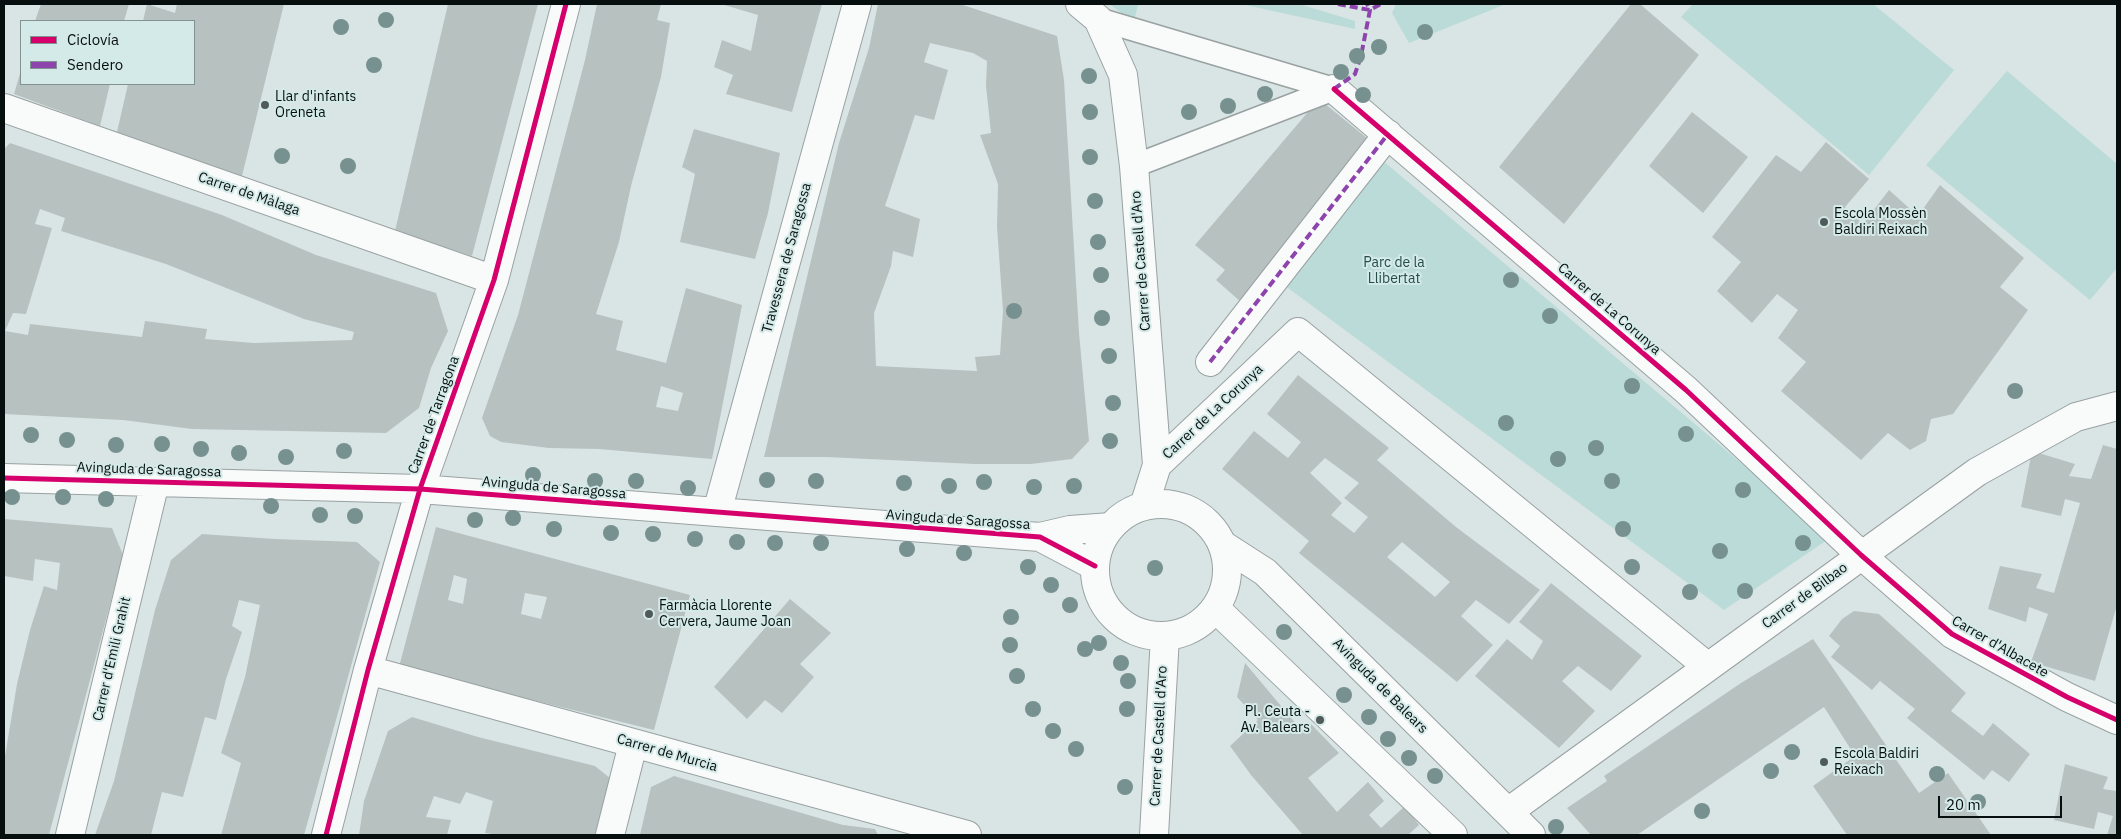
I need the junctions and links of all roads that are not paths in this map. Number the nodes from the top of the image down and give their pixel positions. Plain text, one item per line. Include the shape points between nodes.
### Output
1 (566, 4) edge
2 (857, 4) edge
3 (1089, 12) edge
4 (1334, 89) junction
5 (4, 108) edge
6 (1388, 134) junction
7 (1134, 166) junction
8 (494, 280) junction
9 (1210, 362) dead end
10 (2117, 406) edge
11 (1157, 465) junction
12 (4, 478) edge
13 (155, 482) junction
14 (420, 489) junction
15 (1144, 506) junction
16 (717, 512) junction
17 (1111, 527) junction
18 (1040, 538) junction
19 (1223, 545) junction
20 (1861, 555) junction
21 (1095, 566) junction
22 (1216, 608) junction
23 (1165, 636) junction
24 (1708, 667) junction
25 (368, 670) junction
26 (2117, 720) edge
27 (633, 744) junction
28 (1508, 812) junction
29 (915, 829) edge
30 (70, 835) edge
31 (326, 835) edge
32 (610, 835) edge
33 (967, 835) edge
34 (1154, 835) edge
35 (1452, 835) edge
36 (1531, 835) edge

1 - 8 street, Carrer de Tarragona
2 - 16 street, Travessera de Saragossa
3 - 4 lane, Carrer de La Corunya
3 - 7 street, Carrer de Castell d'Aro via 1123,76
4 - 6 street, Carrer de La Corunya
4 - 7 lane
5 - 8 street, Carrer de Màlaga
6 - 9 street
6 - 20 street, Carrer de La Corunya via 1686,390
7 - 11 street, Carrer de Castell d'Aro
8 - 14 street, Carrer de Tarragona
10 - 20 street, Carrer de Bilbao via 2076,417 1977,472
11 - 15 street, Carrer de Castell d'Aro
11 - 24 street, Carrer de La Corunya via 1298,332
12 - 13 street, Avinguda de Saragossa
13 - 14 street, Avinguda de Saragossa
13 - 30 street, Carrer d'Emili Grahit
14 - 16 street, Avinguda de Saragossa
14 - 25 street, Carrer de Tarragona
15 - 17 street via 1120,518
15 - 19 street via 1173,505 1191,511 1214,528
16 - 18 street, Avinguda de Saragossa
17 - 18 street, Avinguda de Saragossa via 1070,530
17 - 21 street via 1100,545
18 - 21 street, Avinguda de Saragossa
19 - 22 street via 1227,578
19 - 28 street, Avinguda de Balears via 1265,572
20 - 24 street, Carrer de Bilbao
20 - 26 street, Carrer d'Albacete via 1952,634 2067,697
21 - 23 street via 1101,598 1114,617 1132,630
22 - 23 street via 1194,628
22 - 35 street
23 - 34 street, Carrer de Castell d'Aro
24 - 28 street, Carrer de Bilbao
25 - 27 street, Carrer de Murcia
25 - 31 street, Carrer de Tarragona
27 - 29 street, Carrer de Murcia
27 - 32 street
28 - 36 street, Avinguda de Balears
29 - 33 street, Carrer de Murcia

